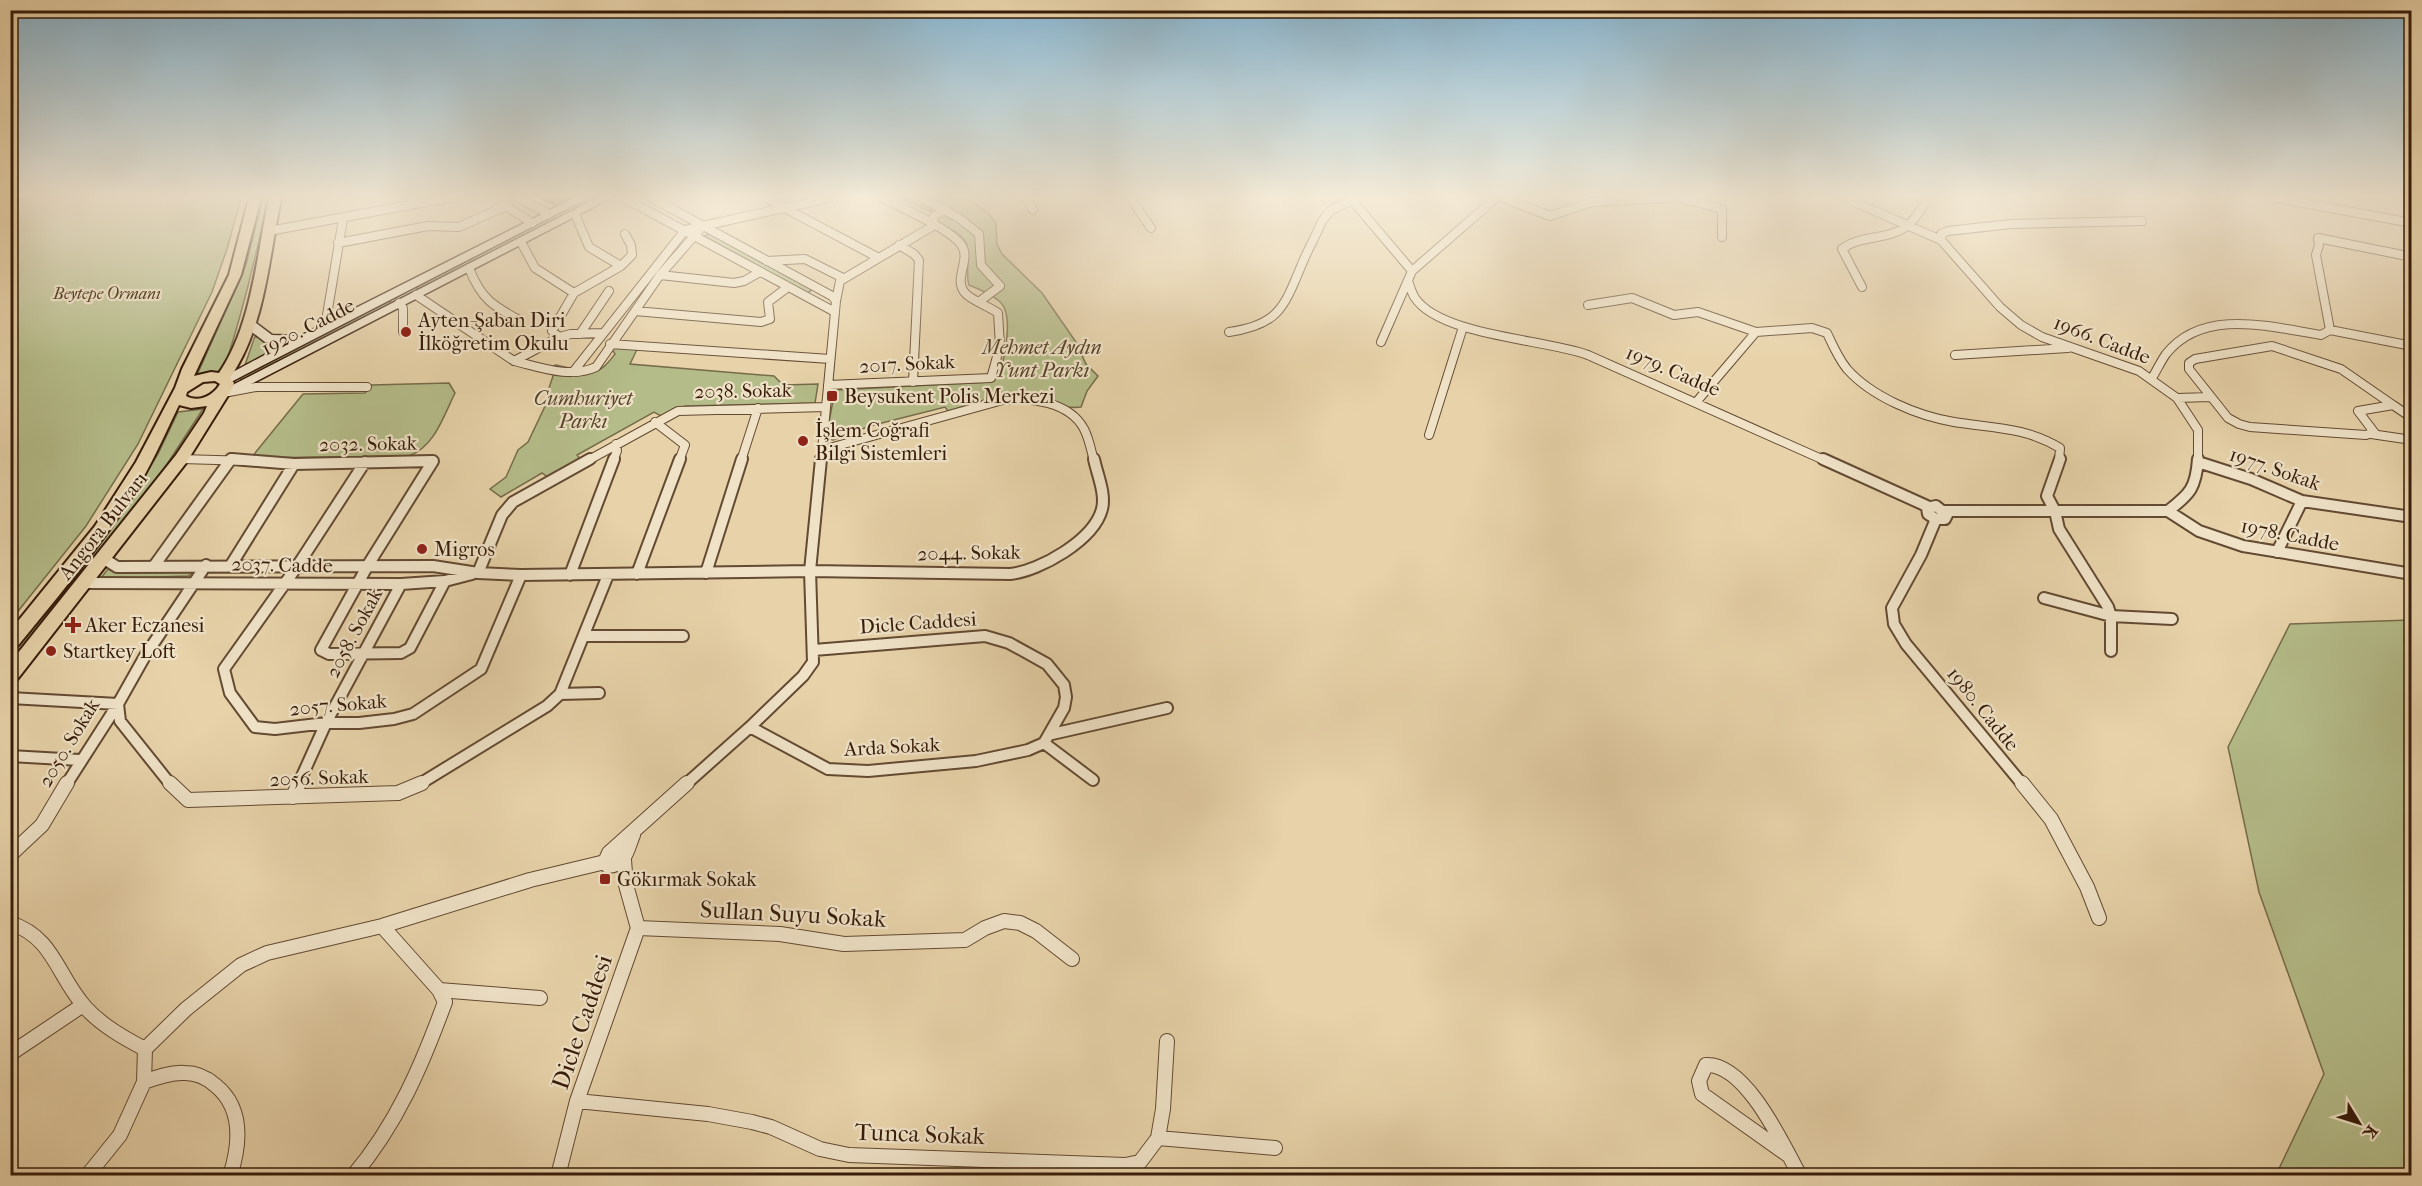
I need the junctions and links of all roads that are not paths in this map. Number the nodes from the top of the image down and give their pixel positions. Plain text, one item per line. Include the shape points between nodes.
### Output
1 (241, 253) edge
2 (264, 253) edge
3 (336, 253) edge
4 (473, 253) edge
5 (498, 253) edge
6 (527, 253) edge
7 (600, 253) edge
8 (632, 253) edge
9 (666, 253) edge
10 (678, 253) edge
11 (727, 253) edge
12 (753, 253) edge
13 (870, 253) edge
14 (884, 253) edge
15 (914, 253) edge
16 (965, 253) edge
17 (981, 253) edge
18 (1308, 253) edge
19 (1398, 253) edge
20 (1433, 253) edge
21 (1844, 253) edge
22 (1953, 253) edge
23 (2316, 253) edge
24 (2394, 253) edge
25 (877, 257) junction
26 (2412, 257) edge
27 (767, 261) junction
28 (621, 266) junction
29 (469, 268) junction
30 (1413, 271) junction
31 (760, 272) junction
32 (660, 275) junction
33 (843, 278) junction
34 (1408, 281) junction
35 (405, 287) junction
36 (788, 287) junction
37 (1862, 287) dead end
38 (839, 289) junction
39 (821, 290) junction
40 (609, 291) dead end
41 (574, 293) junction
42 (416, 294) junction
43 (387, 296) junction
44 (808, 298) junction
45 (836, 301) junction
46 (980, 301) junction
47 (399, 303) junction
48 (1588, 305) dead end
49 (635, 311) junction
50 (835, 312) junction
51 (521, 321) dead end
52 (248, 323) junction
53 (325, 327) junction
54 (1463, 327) junction
55 (2330, 330) junction
56 (403, 332) dead end
57 (1229, 332) dead end
58 (1756, 332) junction
59 (602, 333) junction
60 (580, 334) junction
61 (305, 337) junction
62 (560, 337) junction
63 (1380, 342) dead end
64 (610, 344) junction
65 (2412, 346) edge
66 (2073, 348) junction
67 (1955, 355) dead end
68 (830, 359) junction
69 (514, 361) junction
70 (573, 372) junction
71 (2152, 378) junction
72 (913, 382) junction
73 (828, 386) junction
74 (367, 387) dead end
75 (221, 388) junction
76 (181, 391) junction
77 (2210, 397) junction
78 (2177, 398) junction
79 (1698, 400) junction
80 (2393, 405) junction
81 (825, 407) junction
82 (758, 408) junction
83 (2412, 418) edge
84 (655, 422) junction
85 (2371, 434) junction
86 (1429, 435) dead end
87 (2412, 440) edge
88 (616, 444) junction
89 (822, 450) junction
90 (181, 459) junction
91 (231, 459) junction
92 (365, 462) junction
93 (2198, 462) junction
94 (294, 464) junction
95 (2302, 501) junction
96 (2055, 511) junction
97 (2168, 511) junction
98 (1941, 515) junction
99 (2412, 518) edge
100 (2277, 552) junction
101 (103, 558) junction
102 (206, 565) junction
103 (231, 565) junction
104 (368, 565) junction
105 (154, 566) junction
106 (298, 566) junction
107 (810, 571) junction
108 (478, 573) junction
109 (706, 573) junction
110 (570, 574) junction
111 (637, 574) junction
112 (2412, 574) edge
113 (521, 575) junction
114 (608, 575) junction
115 (445, 581) junction
116 (195, 582) junction
117 (286, 582) junction
118 (85, 583) junction
119 (357, 584) junction
120 (401, 584) junction
121 (2044, 598) dead end
122 (2111, 616) junction
123 (2172, 619) dead end
124 (584, 636) junction
125 (683, 636) dead end
126 (10, 643) edge
127 (814, 650) junction
128 (2111, 651) dead end
129 (362, 654) junction
130 (10, 676) edge
131 (599, 693) dead end
132 (560, 694) junction
133 (10, 698) edge
134 (118, 704) junction
135 (1167, 708) dead end
136 (326, 723) junction
137 (750, 727) junction
138 (1048, 739) junction
139 (10, 756) edge
140 (80, 760) junction
141 (1093, 780) dead end
142 (293, 797) junction
143 (636, 829) junction
144 (10, 855) edge
145 (624, 858) junction
146 (608, 860) junction
147 (626, 885) junction
148 (2099, 918) dead end
149 (10, 923) edge
150 (382, 926) junction
151 (638, 928) junction
152 (1072, 959) dead end
153 (439, 990) junction
154 (540, 998) dead end
155 (83, 1005) junction
156 (1167, 1041) dead end
157 (144, 1049) junction
158 (10, 1054) edge
159 (144, 1082) junction
160 (577, 1101) junction
161 (1158, 1138) junction
162 (1275, 1148) dead end
163 (1788, 1155) junction
164 (355, 1175) edge
165 (87, 1176) edge
166 (230, 1176) edge
167 (558, 1176) edge
168 (1800, 1176) edge

1 - 76 main road, Angora Bulvarı via 235,275
2 - 52 main road, Angora Bulvarı
3 - 53 street
4 - 35 main road, 1920. Cadde
5 - 29 main road, 1920. Cadde
6 - 41 street via 535,268
7 - 28 street
8 - 28 street
9 - 59 street
10 - 32 street
11 - 31 street
12 - 27 street
13 - 25 street
14 - 25 street
15 - 72 street via 919,260
16 - 46 street, 2017. Sokak via 959,280 968,296
17 - 46 street via 981,265 1000,286
18 - 57 street via 1283,310 1247,331
19 - 30 street
20 - 30 street
21 - 37 street
22 - 66 street, 1966. Cadde via 2021,325
23 - 55 street
24 - 26 street
25 - 33 street
27 - 33 street via 805,259
27 - 39 street
28 - 41 street
29 - 42 main road, 1920. Cadde
29 - 51 street via 476,290 485,301
30 - 34 street
31 - 32 street via 734,284
31 - 36 street
32 - 49 street
33 - 38 street
34 - 54 street, 1979. Cadde via 1409,291 1418,302
34 - 63 street
35 - 42 main road
35 - 43 main road, 1920. Cadde
36 - 44 street
36 - 49 street via 768,302 770,319 761,321
38 - 39 street
38 - 45 street
39 - 44 street
39 - 45 street
40 - 60 street
41 - 62 street via 552,332
42 - 47 main road, 1920. Cadde
42 - 69 street
43 - 47 main road
43 - 53 main road, 1920. Cadde
44 - 50 street
45 - 50 street
46 - 72 street, 2017. Sokak via 998,313 1000,346 991,378
47 - 56 street via 404,308
47 - 75 main road, 1920. Cadde
48 - 58 street via 1632,298 1674,315 1698,312
49 - 64 street
50 - 68 street
52 - 61 main road via 269,339
52 - 75 main road, Angora Bulvarı
53 - 61 main road, 1920. Cadde
54 - 79 street, 1979. Cadde via 1564,347
54 - 86 street
55 - 65 street
55 - 71 street via 2321,335 2238,323 2200,327 2181,338
58 - 79 street
58 - 96 street via 1821,330 1827,333 1840,361 1878,392 1952,422 2016,428 2060,448 2061,456 2047,496
59 - 60 street
59 - 70 street
60 - 62 street
61 - 75 main road, 1920. Cadde
62 - 69 street
64 - 68 street
64 - 70 street via 596,367 589,372
66 - 67 street
66 - 71 street, 1966. Cadde via 2117,361
68 - 73 street
69 - 70 street
71 - 78 street, 1966. Cadde
72 - 73 street, 2017. Sokak
73 - 81 street
74 - 75 street
75 - 76 main road via 214,376 202,378
75 - 76 main road via 206,402 192,404 180,400
75 - 90 main road, Angora Bulvarı via 208,418
76 - 126 main road, Angora Bulvarı via 118,505
77 - 78 street
77 - 80 street via 2188,363 2272,346 2341,369
77 - 85 street via 2228,418 2250,427
78 - 93 street, 1966. Cadde via 2198,430
79 - 98 street, 1979. Cadde via 1929,507 1928,514
80 - 83 street
80 - 85 street via 2358,411 2371,426
81 - 82 street, 2038. Sokak
81 - 89 street
82 - 84 street, 2038. Sokak via 683,410
82 - 109 street
84 - 88 street, 2038. Sokak
84 - 111 street via 685,445
85 - 87 street
88 - 108 street, 2038. Sokak via 507,507
88 - 110 street via 617,451
89 - 107 street
89 - 107 street, 2044. Sokak via 984,405 1014,398 1029,400 1056,406 1079,420 1087,435 1103,500 1100,514 1088,531 1040,567 1020,573
90 - 91 street, 2032. Sokak
90 - 101 main road, Angora Bulvarı
91 - 94 street, 2032. Sokak
91 - 105 street
92 - 94 street, 2032. Sokak
92 - 104 street, 2032. Sokak via 433,461
92 - 106 street
93 - 95 street, 1977. Sokak
93 - 97 street, 1966. Cadde via 2189,495
94 - 103 street
95 - 99 street, 1977. Sokak
95 - 100 street
96 - 97 street
96 - 98 street
96 - 122 street via 2059,529
97 - 100 street, 1978. Cadde via 2199,531 2243,546
98 - 148 street, 1980. Cadde via 1892,608 1894,624 1906,644 2050,819
100 - 112 street, 1978. Cadde
101 - 105 street, 2037. Cadde via 117,567
101 - 118 main road, Angora Bulvarı
102 - 103 street, 2037. Cadde
102 - 105 street, 2037. Cadde
102 - 116 street
103 - 106 street, 2037. Cadde
104 - 106 street, 2037. Cadde
104 - 108 street, 2037. Cadde via 434,566
104 - 119 street
106 - 117 street
107 - 109 street, 2037. Cadde
107 - 127 street
108 - 113 street, 2037. Cadde
108 - 115 street, 2037. Cadde
109 - 111 street, 2037. Cadde
110 - 113 street, 2037. Cadde
110 - 114 street, 2037. Cadde
111 - 114 street, 2037. Cadde
113 - 136 street, 2057. Sokak via 481,669 413,714 394,719
114 - 124 street, 2056. Sokak
115 - 120 street, 2037. Cadde
115 - 129 street via 410,648 401,653
116 - 117 street, 2037. Cadde
116 - 118 street, 2037. Cadde
116 - 134 street
117 - 119 street, 2037. Cadde
117 - 136 street, 2057. Sokak via 224,669 224,682 255,727 275,729
118 - 130 main road, Angora Bulvarı
119 - 120 street, 2037. Cadde
119 - 129 street via 321,650 328,654
120 - 129 street, 2058. Sokak
121 - 122 street
122 - 123 street
122 - 128 street
124 - 125 street
124 - 132 street, 2056. Sokak
127 - 137 street via 810,668
127 - 138 street, Dicle Caddesi via 985,636 1005,640 1036,655 1060,679 1066,697
129 - 136 street, 2058. Sokak
131 - 132 street
132 - 142 street, 2056. Sokak via 423,783 398,794
133 - 134 street, 2050. Sokak
134 - 140 street, 2050. Sokak
134 - 142 street, 2056. Sokak via 120,721 176,791 188,800
135 - 138 street, Arda Sokak
136 - 142 street, 2058. Sokak
137 - 138 street, Arda Sokak via 828,769 868,771 976,761 1028,750
137 - 143 street
138 - 141 street
139 - 140 street
140 - 144 street, 2050. Sokak via 46,821 24,846
143 - 145 street
143 - 146 street
145 - 146 street via 617,866
145 - 147 street
146 - 147 street
146 - 150 street
147 - 151 street
149 - 155 street via 35,935 56,958
150 - 153 street
150 - 157 street via 267,953 241,965
151 - 152 street, Sullan Suyu Sokak via 780,934 844,945 965,940 1004,921 1036,931
151 - 160 street, Dicle Caddesi
153 - 154 street
153 - 164 street via 446,1002 407,1099
155 - 157 street via 111,1031
155 - 158 street
156 - 161 street, Tunca Sokak
157 - 159 street
159 - 165 street via 120,1136
159 - 166 street via 170,1074 193,1074 214,1084 231,1099 237,1118 237,1143
160 - 161 street, Tunca Sokak via 752,1122 820,1149 849,1155 1125,1165 1140,1162
160 - 167 street, Dicle Caddesi
161 - 162 street
163 - 163 street via 1739,1079 1718,1065 1706,1065 1699,1081 1702,1094
163 - 168 street

